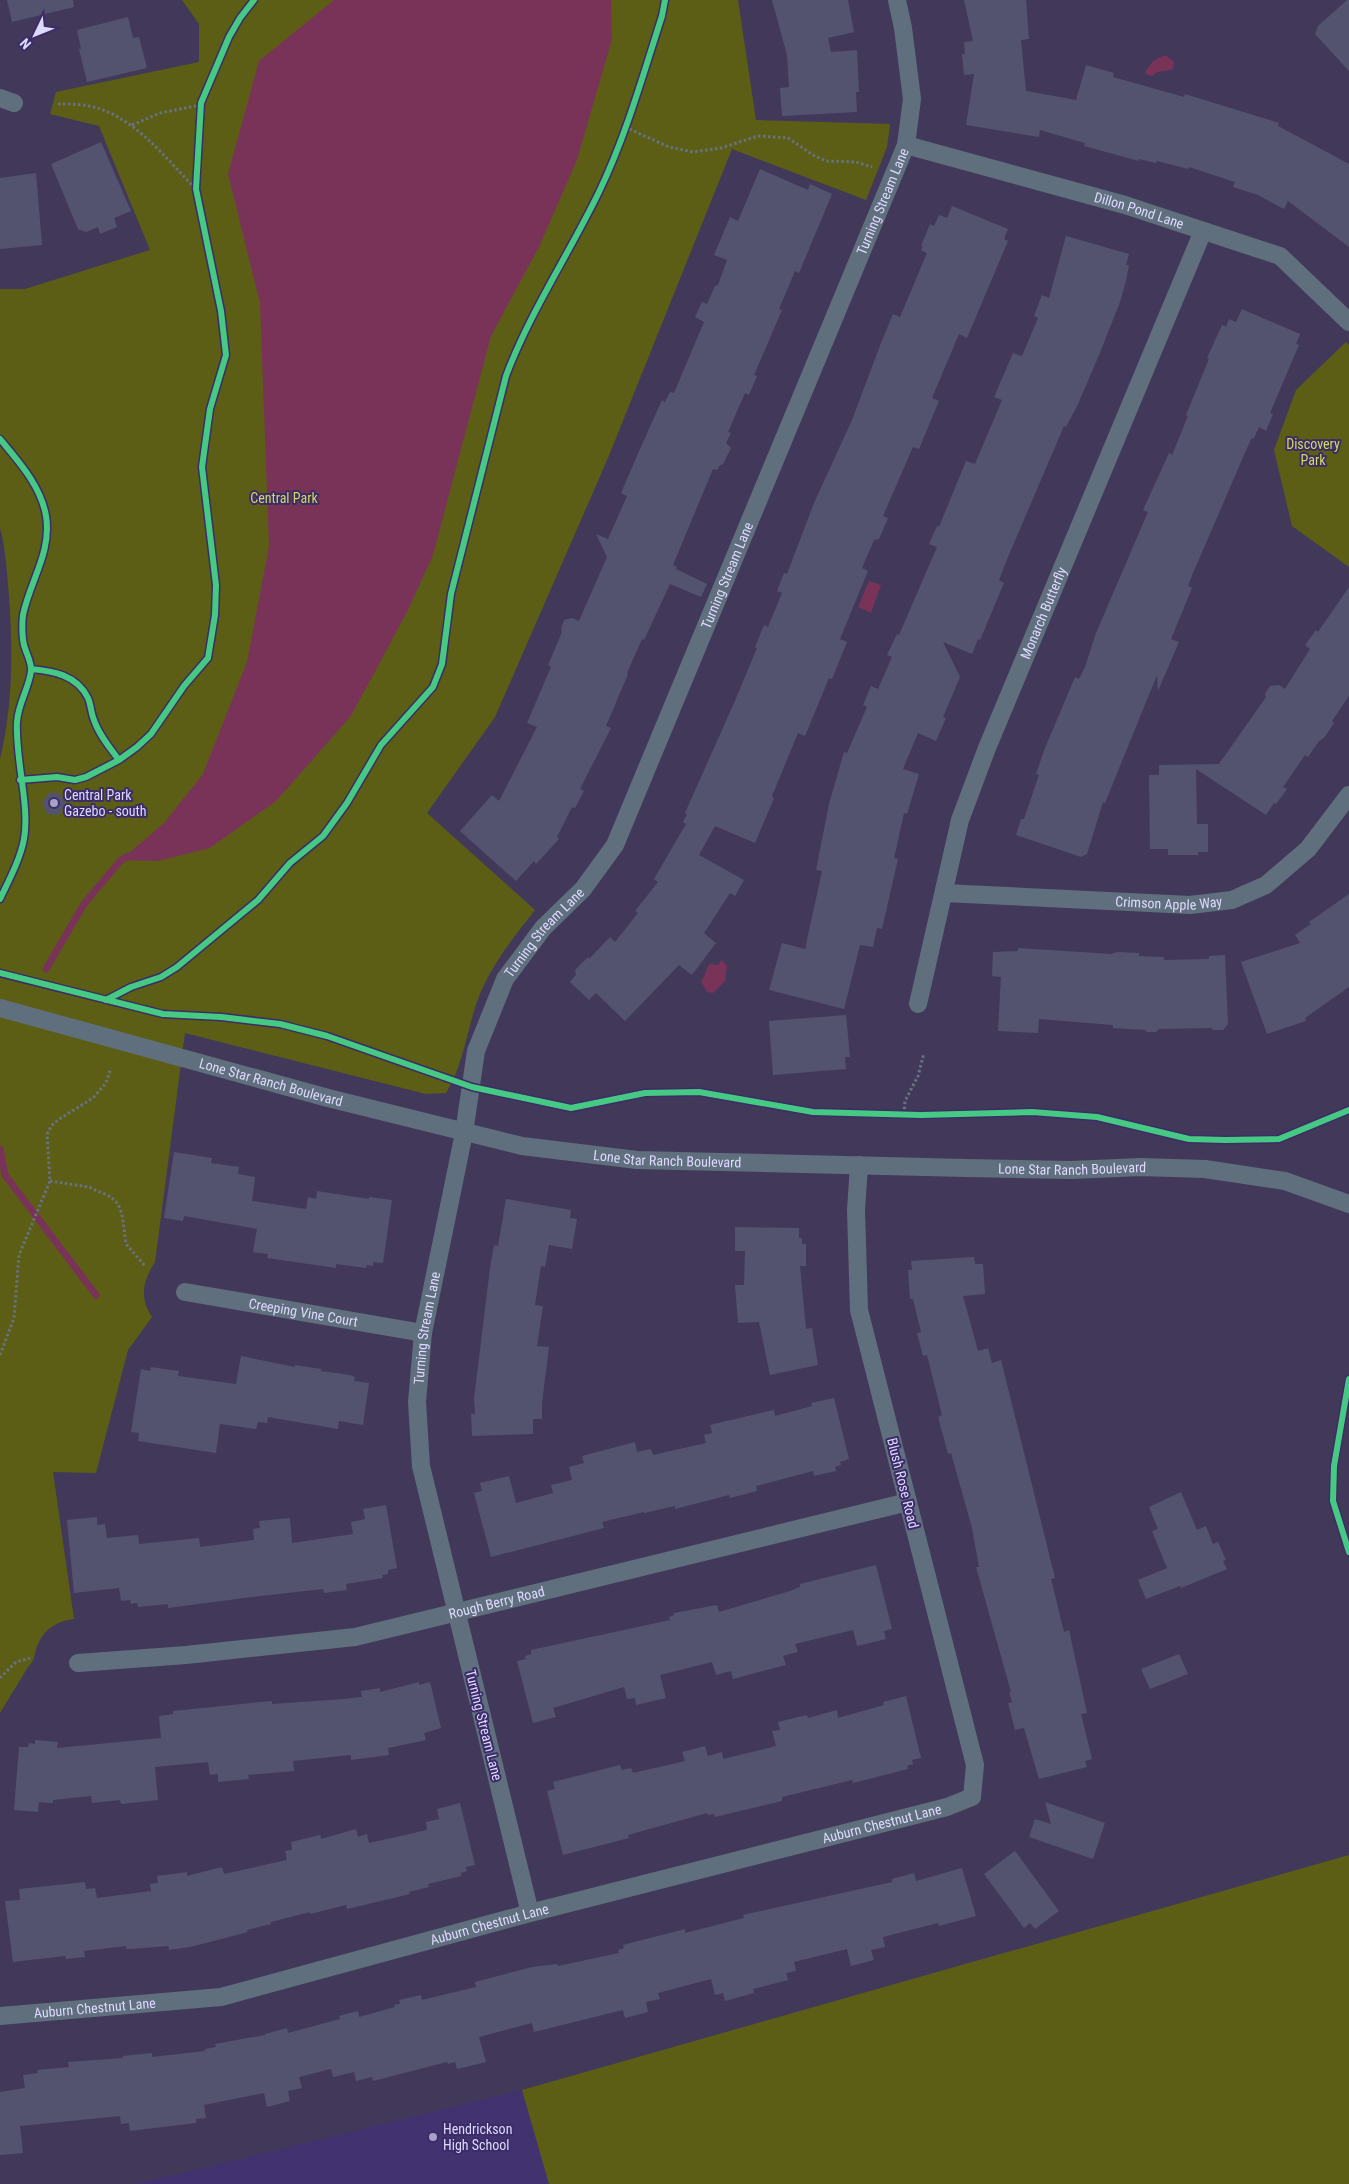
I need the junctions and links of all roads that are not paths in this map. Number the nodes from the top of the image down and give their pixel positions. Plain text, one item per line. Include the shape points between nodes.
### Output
1 (898, 0) edge
2 (906, 145) junction
3 (1203, 231) junction
4 (1349, 322) edge
5 (1349, 795) edge
6 (944, 893) junction
7 (918, 1004) dead end
8 (0, 1008) edge
9 (464, 1133) junction
10 (859, 1165) junction
11 (1349, 1204) edge
12 (185, 1292) dead end
13 (423, 1332) junction
14 (908, 1502) junction
15 (456, 1613) junction
16 (78, 1663) dead end
17 (972, 1797) joint
18 (530, 1913) junction
19 (0, 2016) edge

1 - 2 street, Turning Stream Lane via 912,99
2 - 3 street, Dillon Pond Lane via 1125,205
2 - 9 street, Turning Stream Lane via 615,844 583,890 543,928 505,979 476,1051
3 - 4 street, Dillon Pond Lane via 1280,256
3 - 6 street, Monarch Butterfly via 987,748 960,820
5 - 6 street, Crimson Apple Way via 1308,849 1266,885 1232,900 1190,905
6 - 7 street, Monarch Butterfly
8 - 9 street, Lone Star Ranch Boulevard
9 - 10 street, Lone Star Ranch Boulevard via 522,1146 637,1160
9 - 13 street, Turning Stream Lane
10 - 11 street, Lone Star Ranch Boulevard via 1071,1170 1205,1169 1285,1181
10 - 14 street, Blush Rose Road via 856,1210 859,1310
12 - 13 street, Creeping Vine Court
13 - 15 street, Turning Stream Lane via 417,1402 420,1466
14 - 15 street, Rough Berry Road
14 - 17 street, Blush Rose Road via 975,1765
15 - 16 street, Rough Berry Road via 355,1637
15 - 18 street, Turning Stream Lane
17 - 18 street, Auburn Chestnut Lane via 947,1807
18 - 19 street, Auburn Chestnut Lane via 221,1997

